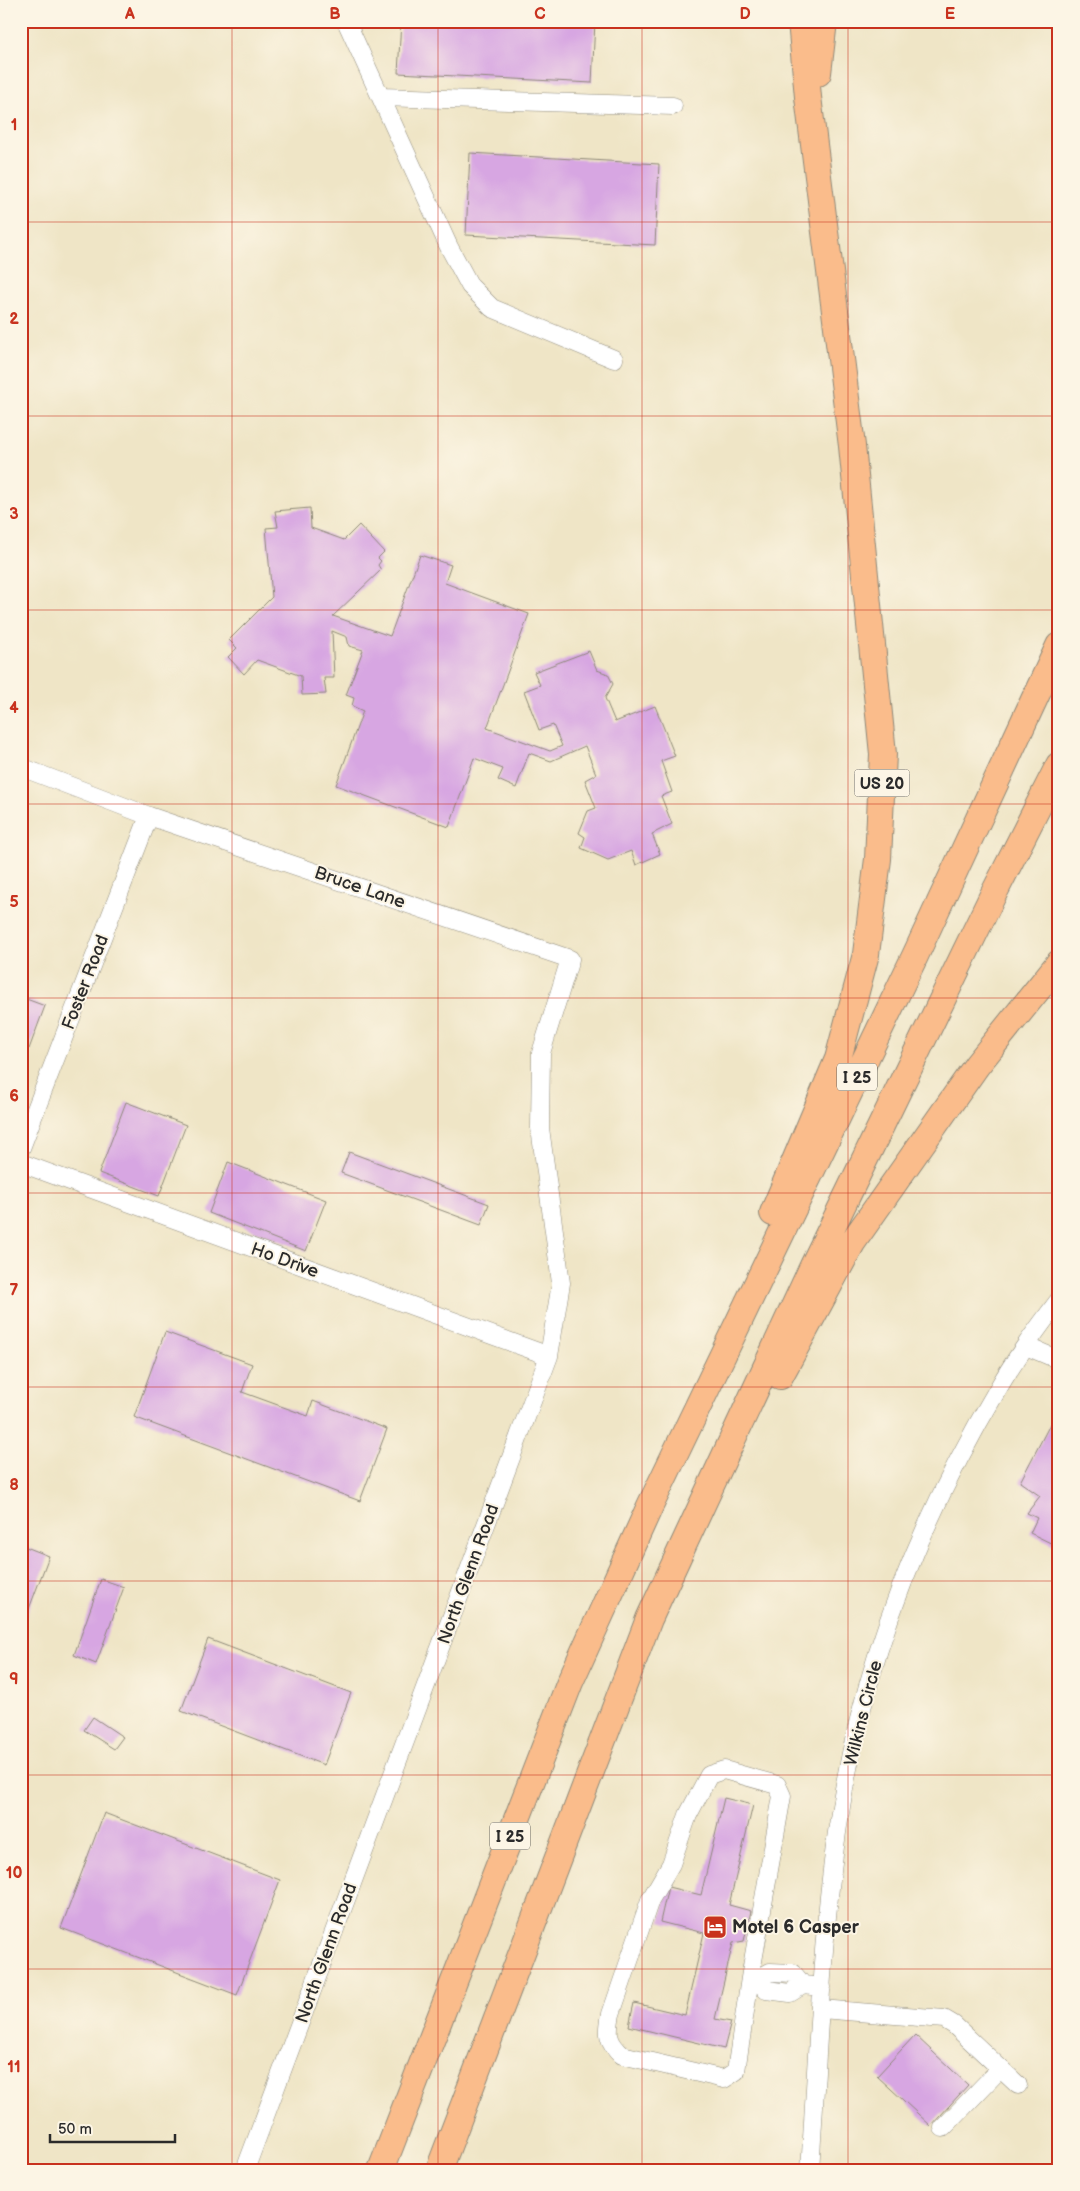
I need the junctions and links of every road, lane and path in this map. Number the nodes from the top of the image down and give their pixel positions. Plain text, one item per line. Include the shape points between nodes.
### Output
1 (346, 21) edge
2 (801, 21) edge
3 (824, 21) edge
4 (381, 97) junction
5 (673, 106) dead end
6 (818, 169) junction
7 (614, 359) dead end
8 (1059, 646) edge
9 (1059, 765) edge
10 (21, 767) edge
11 (149, 816) junction
12 (570, 959) joint
13 (1059, 963) edge
14 (21, 1148) edge
15 (21, 1163) edge
16 (1059, 1300) edge
17 (1026, 1346) junction
18 (549, 1356) junction
19 (1059, 1360) edge
20 (650, 1506) junction
21 (649, 1619) junction
22 (754, 1978) junction
23 (822, 1987) junction
24 (821, 2009) junction
25 (1000, 2069) junction
26 (1018, 2084) dead end
27 (943, 2128) dead end
28 (245, 2170) edge
29 (381, 2170) edge
30 (439, 2170) edge
31 (810, 2170) edge

1 - 4 street
2 - 6 highway, US 20
3 - 6 highway via 817,91
4 - 5 street
4 - 7 street via 470,286 492,308
6 - 20 highway, US 20 via 852,446 883,754 877,869 866,954 838,1058
8 - 20 highway, I 25 via 915,956
9 - 21 highway, I 25 via 818,1257
10 - 11 street, Bruce Lane
11 - 12 street, Bruce Lane
11 - 14 street, Foster Road
12 - 18 street, North Glenn Road via 541,1053 540,1128 561,1282
13 - 21 highway via 977,1065 852,1243
15 - 18 street, Ho Drive
16 - 17 street, Wilkins Circle
17 - 19 street
17 - 23 street, Wilkins Circle via 999,1387 931,1514 879,1648 854,1738 839,1818
18 - 28 street, North Glenn Road
20 - 29 highway, I 25 via 570,1682
21 - 30 highway, I 25
22 - 22 street via 782,1796 777,1785 724,1770 709,1775 688,1815 671,1864 650,1900 611,2014 610,2044 622,2056 724,2079 736,2071
22 - 23 street via 766,1990 790,1993 803,1985
23 - 24 street, Wilkins Circle
24 - 25 street via 944,2019
24 - 31 street, Wilkins Circle
25 - 26 street
25 - 27 street

